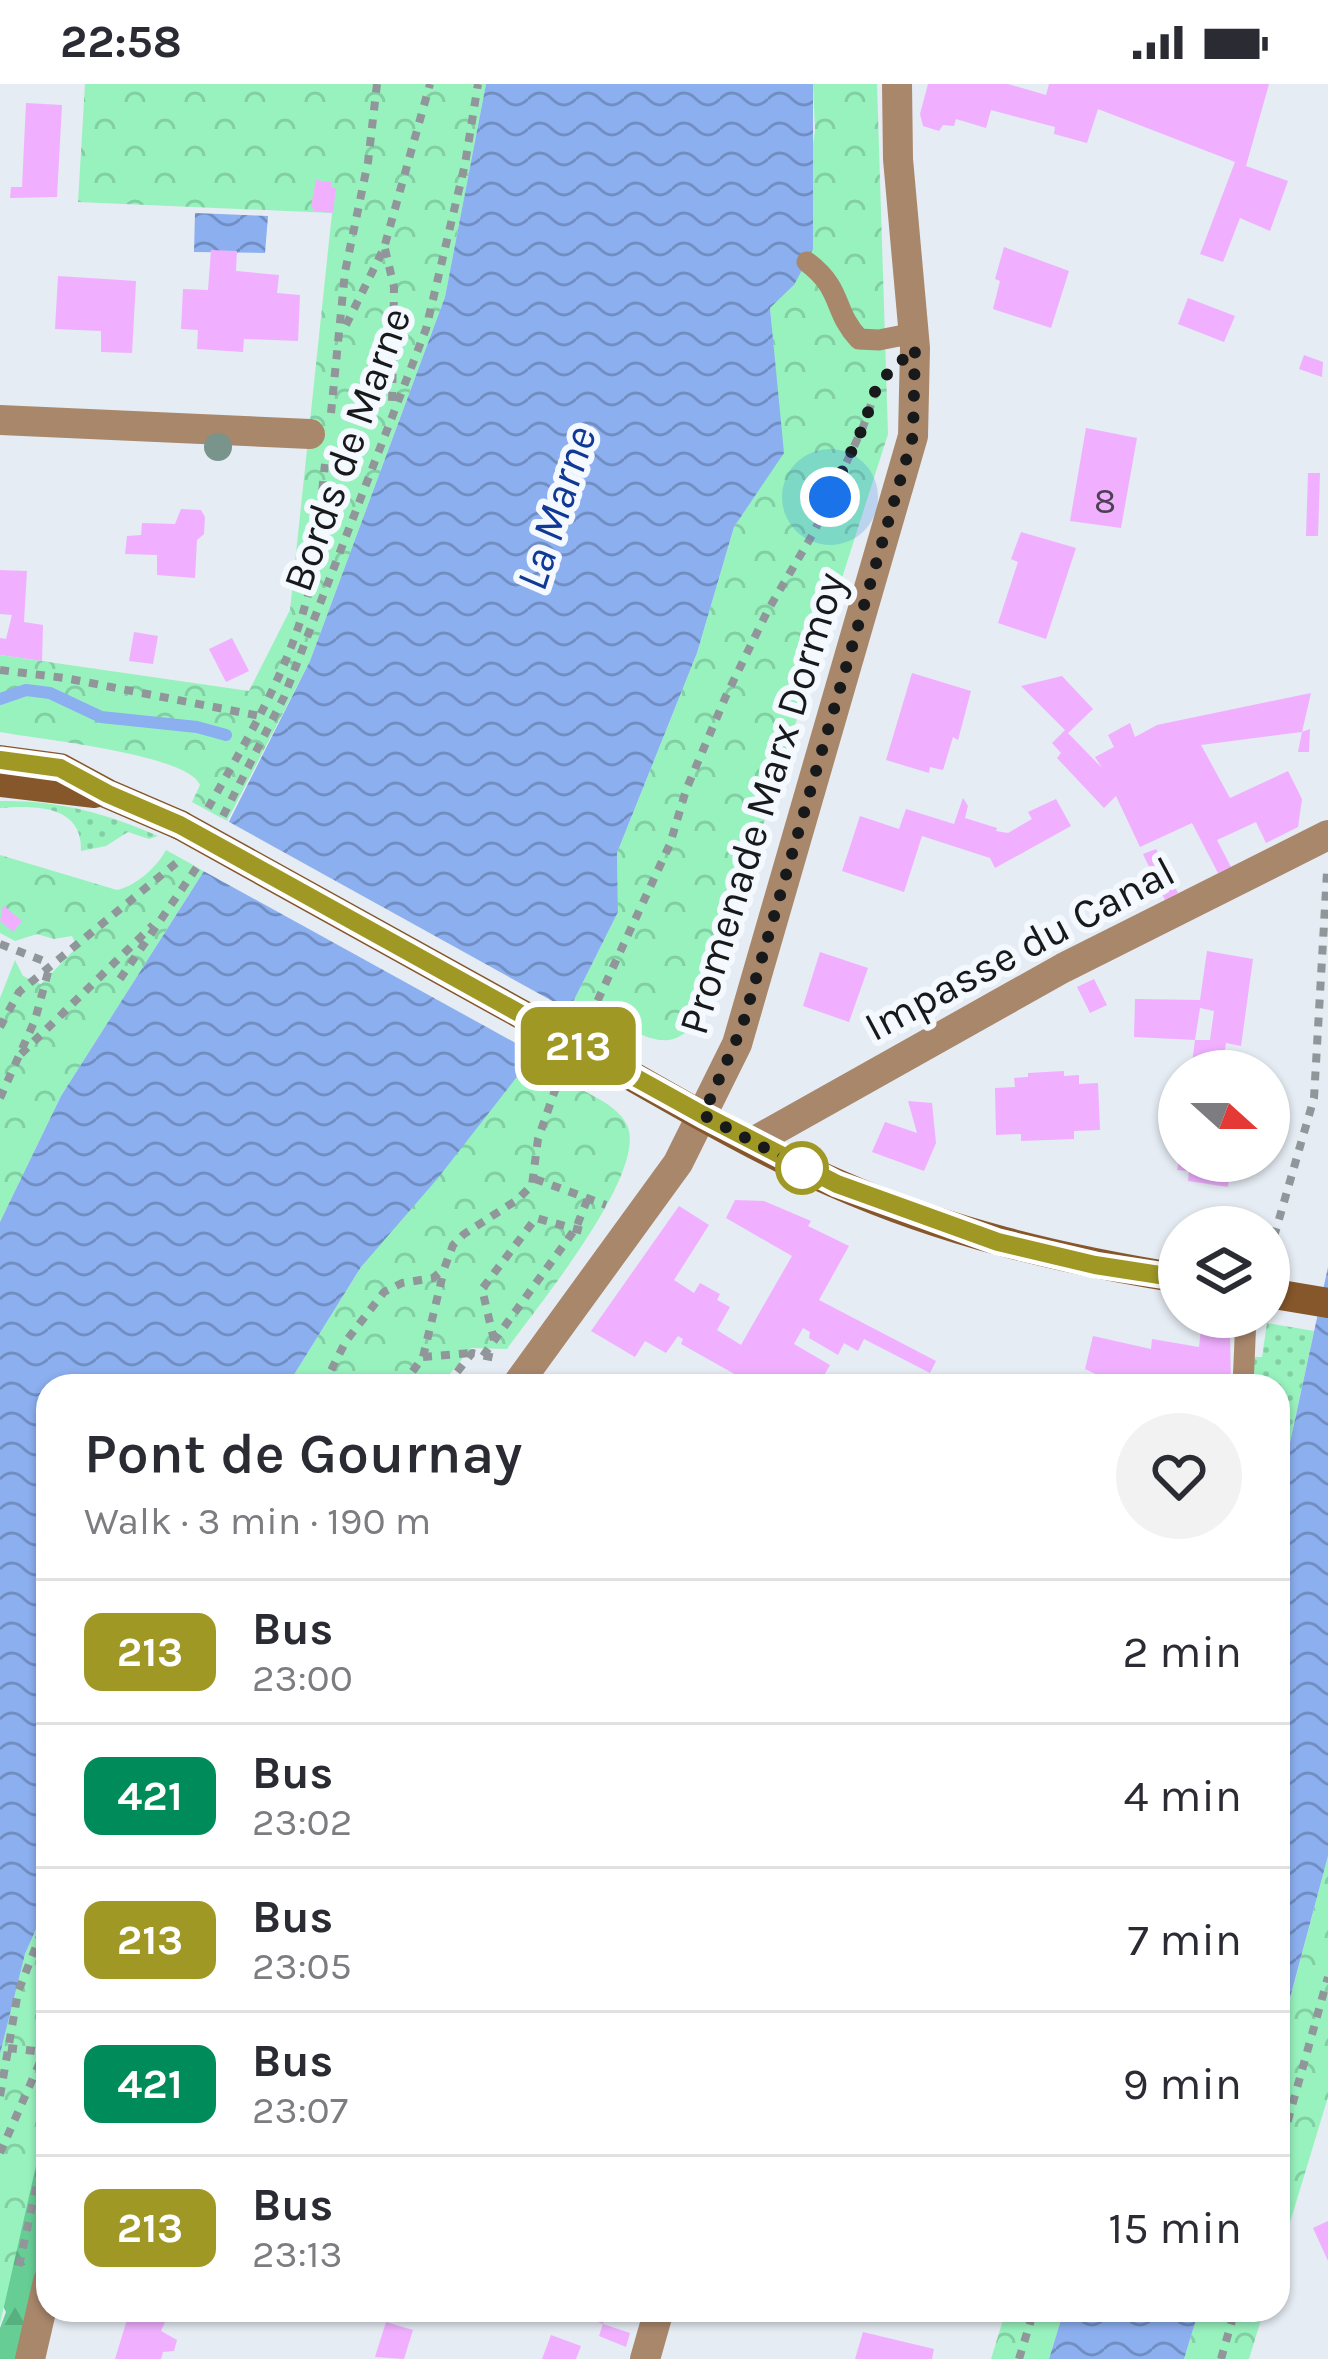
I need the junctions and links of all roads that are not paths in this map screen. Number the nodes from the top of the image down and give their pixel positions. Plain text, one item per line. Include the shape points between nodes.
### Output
1 (897, 84) edge
2 (807, 262) dead end
3 (915, 340) junction
4 (0, 420) edge
5 (322, 435) road end
6 (0, 760) edge
7 (0, 782) edge
8 (108, 794) junction
9 (1328, 835) edge
10 (703, 1115) junction
11 (753, 1142) junction
12 (1158, 1275) edge
13 (1290, 1296) edge
14 (1328, 1303) edge
15 (1245, 1338) edge
16 (525, 1374) edge
17 (1244, 1374) edge
18 (33, 2277) edge
19 (656, 2322) edge
20 (30, 2359) edge
21 (645, 2359) edge

1 - 3 street, Promenade Marx Dormoy
2 - 3 lane via 829,278 859,339
3 - 10 street, Promenade Marx Dormoy via 913,436 742,1027
4 - 5 street
6 - 8 main road via 60,768
7 - 8 main road
8 - 10 main road, bridge via 194,818
9 - 11 street, Impasse du Canal via 1063,968
10 - 11 main road
10 - 16 street, Promenade Marx Dormoy via 678,1163
11 - 12 main road via 978,1236
13 - 14 main road
15 - 17 lane
18 - 20 street
19 - 21 street

